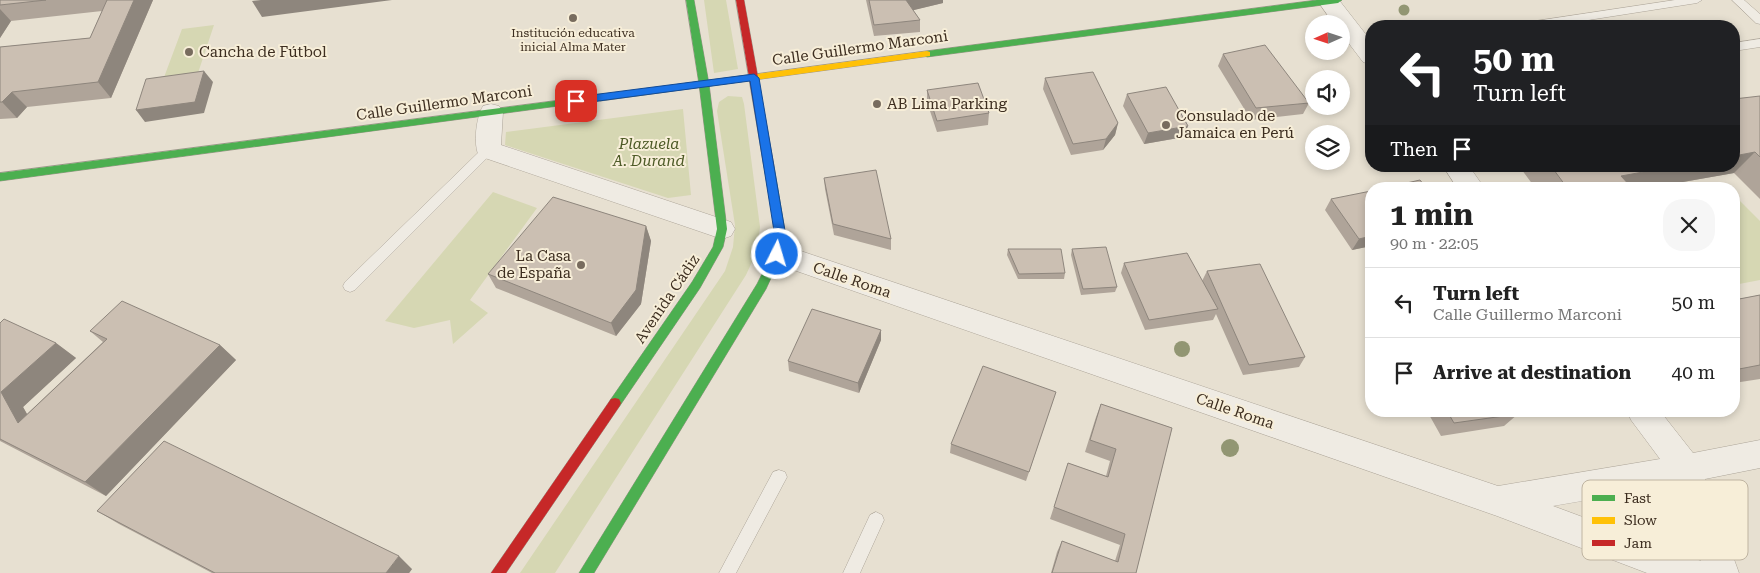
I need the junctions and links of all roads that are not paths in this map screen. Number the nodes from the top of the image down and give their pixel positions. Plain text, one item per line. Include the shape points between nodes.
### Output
1 (690, 0) edge
2 (740, 0) edge
3 (1332, 0) edge
4 (1697, 0) edge
5 (1737, 0) edge
6 (1679, 1) edge
7 (1564, 20) edge
8 (1760, 20) edge
9 (1760, 43) edge
10 (1740, 46) edge
11 (1365, 48) edge
12 (754, 78) junction
13 (704, 84) junction
14 (491, 112) junction
15 (488, 150) junction
16 (0, 177) edge
17 (722, 229) junction
18 (777, 254) junction
19 (350, 286) dead end
20 (1647, 417) edge
21 (1760, 454) edge
22 (1686, 469) junction
23 (779, 477) dead end
24 (1621, 480) edge
25 (1690, 480) edge
26 (1582, 487) edge
27 (1497, 501) junction
28 (876, 520) dead end
29 (1582, 533) edge
30 (1655, 560) edge
31 (1718, 560) edge
32 (498, 573) edge
33 (586, 573) edge
34 (727, 573) edge
35 (851, 573) edge
36 (1690, 573) edge
37 (1722, 573) edge

1 - 13 main road, Avenida Cádiz
2 - 12 main road
3 - 11 street
3 - 12 main road, Calle Guillermo Marconi
4 - 6 lane
5 - 8 lane
6 - 7 lane
9 - 10 lane
12 - 13 main road, Calle Guillermo Marconi
12 - 18 main road via 780,231
13 - 14 main road, Calle Guillermo Marconi
13 - 17 main road, Avenida Cádiz
14 - 15 street
14 - 16 main road, Calle Guillermo Marconi
15 - 17 street
15 - 19 lane
17 - 32 main road, Avenida Cádiz via 718,247 696,285
18 - 27 street, Calle Roma
18 - 33 main road via 762,286
20 - 22 street
21 - 22 street
22 - 24 street
22 - 25 street
23 - 34 lane
26 - 27 street
27 - 29 street, Calle Roma
28 - 35 lane
30 - 36 street, Calle Roma
31 - 37 street

